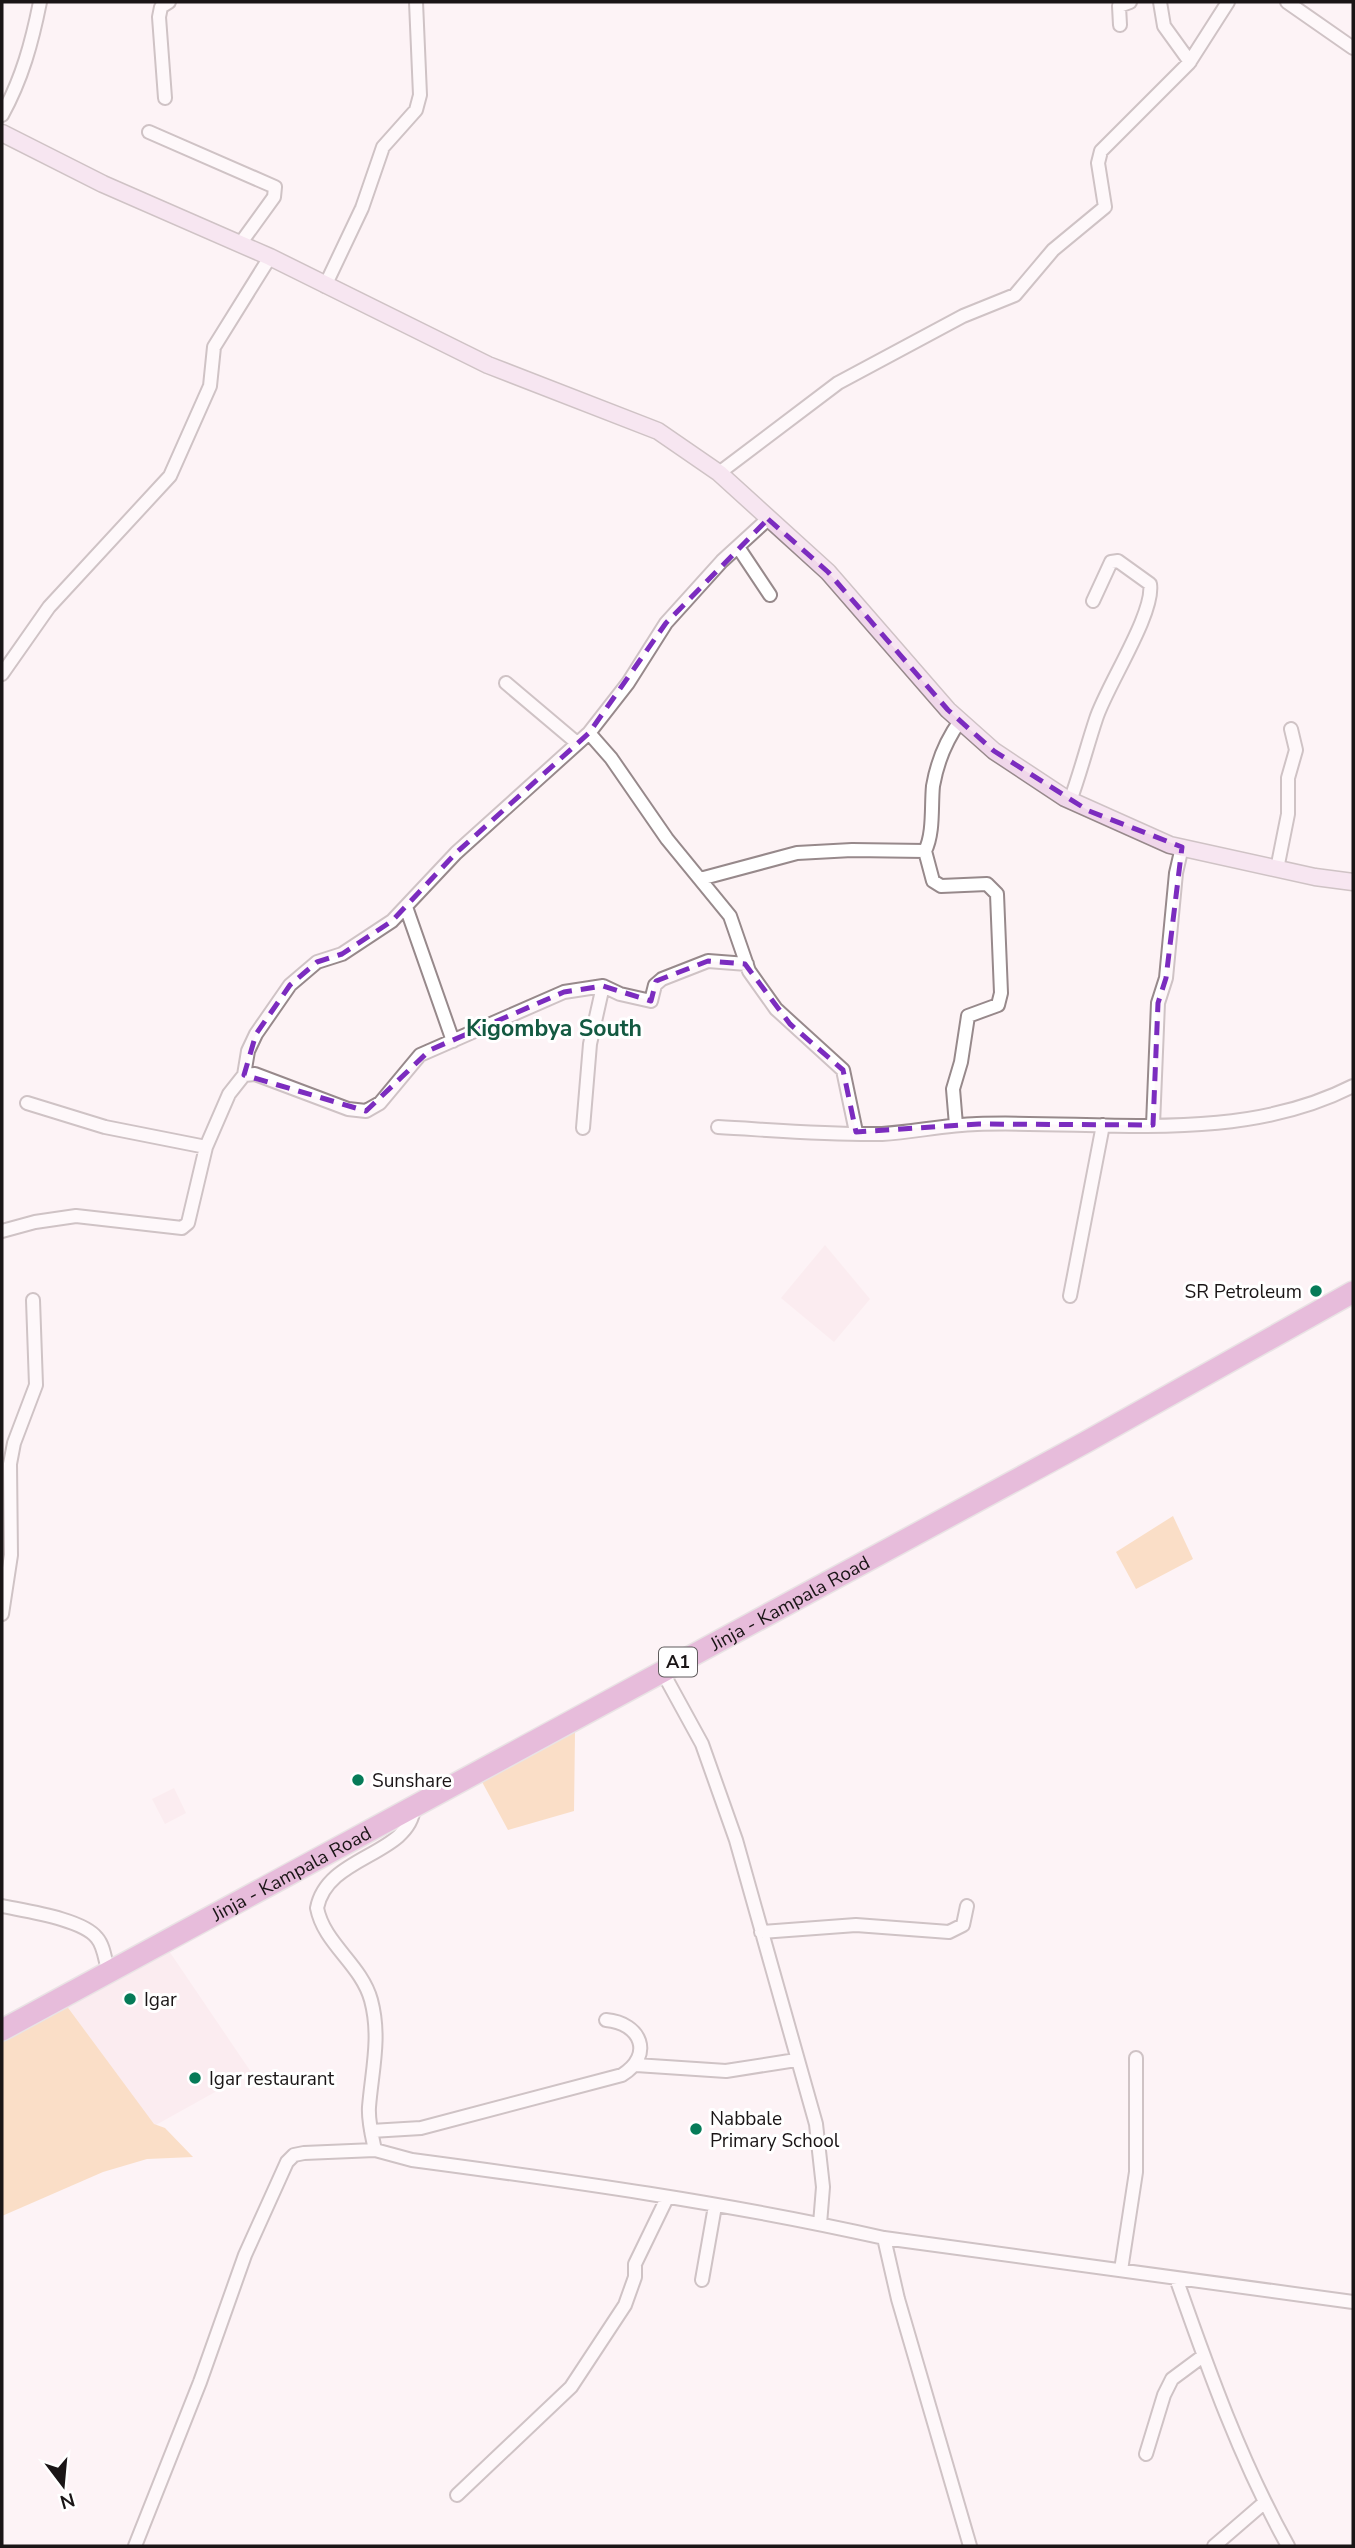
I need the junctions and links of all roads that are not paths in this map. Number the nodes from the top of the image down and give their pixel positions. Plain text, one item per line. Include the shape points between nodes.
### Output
1 (40, 2) edge
2 (169, 2) edge
3 (416, 2) edge
4 (1130, 2) edge
5 (1160, 2) edge
6 (1228, 2) edge
7 (1287, 2) edge
8 (1120, 25) dead end
9 (1353, 48) edge
10 (1190, 62) junction
11 (165, 98) dead end
12 (2, 115) edge
13 (149, 132) dead end
14 (2, 133) edge
15 (240, 244) junction
16 (270, 257) junction
17 (325, 286) junction
18 (719, 473) junction
19 (768, 519) junction
20 (738, 547) junction
21 (770, 595) dead end
22 (1093, 601) dead end
23 (2, 674) edge
24 (506, 683) dead end
25 (960, 721) junction
26 (1292, 729) dead end
27 (589, 733) junction
28 (578, 743) junction
29 (1070, 801) junction
30 (1182, 847) junction
31 (925, 851) junction
32 (1277, 869) junction
33 (701, 878) junction
34 (1353, 882) edge
35 (406, 907) junction
36 (747, 964) junction
37 (603, 986) junction
38 (453, 1041) junction
39 (244, 1075) junction
40 (1353, 1086) edge
41 (27, 1103) dead end
42 (956, 1125) junction
43 (1103, 1125) junction
44 (1153, 1125) junction
45 (718, 1127) dead end
46 (583, 1128) dead end
47 (856, 1132) junction
48 (206, 1147) junction
49 (2, 1231) edge
50 (1353, 1292) edge
51 (1070, 1296) dead end
52 (33, 1300) dead end
53 (5, 1484) edge
54 (2, 1614) edge
55 (662, 1671) junction
56 (414, 1808) junction
57 (2, 1906) edge
58 (967, 1906) dead end
59 (761, 1932) junction
60 (108, 1970) junction
61 (606, 2020) dead end
62 (5, 2022) edge
63 (1136, 2058) dead end
64 (796, 2060) junction
65 (636, 2065) junction
66 (371, 2131) junction
67 (375, 2150) junction
68 (667, 2198) junction
69 (715, 2206) junction
70 (820, 2224) junction
71 (884, 2238) junction
72 (1121, 2270) junction
73 (1176, 2278) junction
74 (702, 2280) dead end
75 (1353, 2302) edge
76 (1203, 2356) junction
77 (1146, 2454) dead end
78 (457, 2495) dead end
79 (1265, 2502) junction
80 (135, 2546) edge
81 (970, 2546) edge
82 (1214, 2546) edge
83 (1288, 2546) edge

1 - 12 street via 32,44
2 - 11 street via 161,7 159,17
3 - 17 street via 420,94 416,110 383,147 362,208
4 - 8 street via 1119,6
5 - 10 street via 1164,26
6 - 10 street
7 - 9 street
10 - 18 street via 1101,151 1098,163 1105,206 1053,250 1015,295 962,316 838,383
13 - 15 street via 275,187 274,197
14 - 15 street via 103,184
15 - 16 street
16 - 17 street
16 - 23 street via 214,347 210,386 170,476 49,607
17 - 18 street via 488,365 658,431
18 - 19 street
19 - 20 street
19 - 25 street via 828,572
20 - 21 street
20 - 27 street via 666,623
22 - 29 street via 1111,562 1118,561 1150,584 1137,630 1097,717
24 - 28 street
25 - 29 street via 995,751
25 - 31 street via 950,735 934,783
26 - 32 street via 1296,750
27 - 28 street
27 - 33 street
28 - 35 street via 456,853
29 - 30 street
30 - 32 street
30 - 44 street via 1168,966 1158,1003
31 - 33 street via 797,853
31 - 42 street via 933,881 941,886 987,884 997,894 1001,993 998,1006 968,1016 953,1089
32 - 34 street
33 - 36 street via 730,916
35 - 38 street
35 - 39 street via 369,939 304,971 263,1021 248,1051
36 - 37 street via 708,961 662,979 652,1001
36 - 47 street via 754,980 790,1024 843,1070
37 - 38 street via 564,992
37 - 46 street via 590,1044
38 - 39 street via 419,1055 380,1103 366,1111 348,1109 255,1074
39 - 48 street via 224,1103
40 - 44 street via 1323,1102 1275,1116
41 - 48 street via 105,1128
42 - 43 street
42 - 47 street
43 - 44 street
43 - 51 street
45 - 47 street
48 - 49 street via 188,1223 182,1228 76,1216
50 - 55 highway, Jinja - Kampala Road / A1
52 - 53 street via 36,1385 14,1443
53 - 54 street via 11,1555
55 - 56 highway, Jinja - Kampala Road / A1
55 - 59 street via 702,1744 736,1840
56 - 60 highway, Jinja - Kampala Road / A1
56 - 66 street via 406,1830 325,1885 317,1908 330,1937 358,1972 371,2002 376,2037
57 - 60 street via 91,1931 99,1940
58 - 59 street via 963,1925 949,1932 856,1925
59 - 64 street
60 - 62 highway, Jinja - Kampala Road / A1
61 - 65 street via 631,2028 640,2045
63 - 72 street via 1135,2190
64 - 65 street via 726,2071
64 - 70 street via 816,2124 823,2187
65 - 66 street via 622,2075 421,2128
66 - 67 street
67 - 68 street via 412,2160
67 - 80 street via 304,2153 287,2162 245,2255 201,2382
68 - 69 street
68 - 78 street via 635,2264 625,2305 571,2387
69 - 70 street
69 - 74 street
70 - 71 street
71 - 72 street
71 - 81 street
72 - 73 street
73 - 75 street
73 - 76 street
76 - 77 street via 1172,2379
76 - 79 street
79 - 82 street
79 - 83 street

